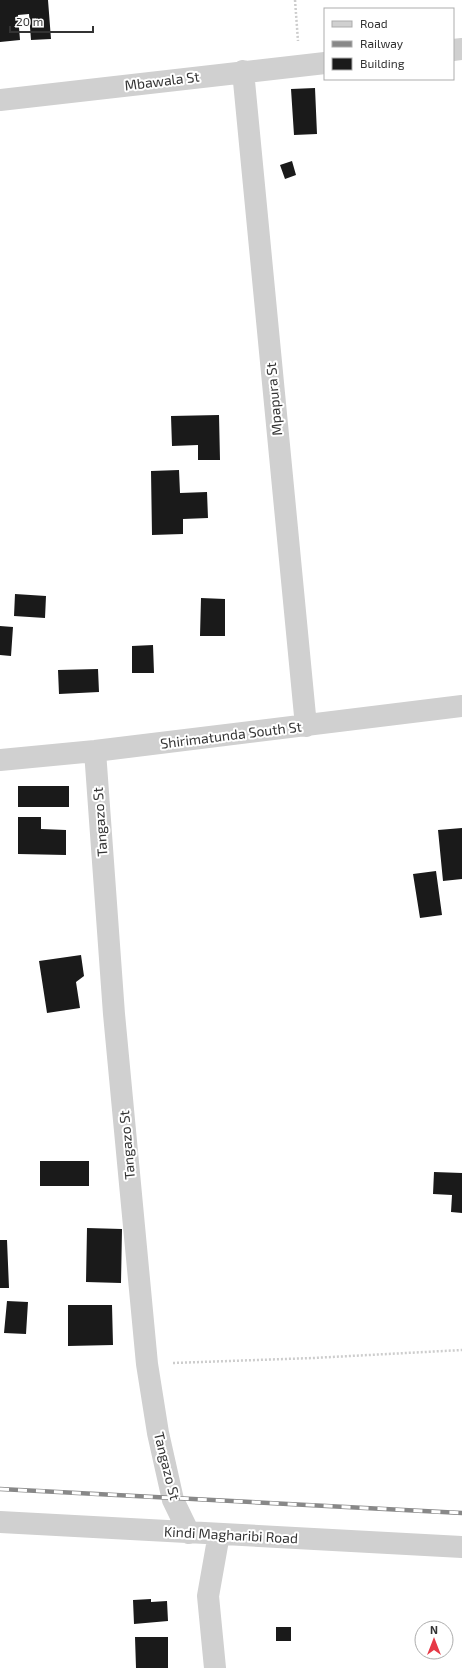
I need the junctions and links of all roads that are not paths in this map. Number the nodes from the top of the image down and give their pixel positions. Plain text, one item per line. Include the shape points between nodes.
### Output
1 (324, 63) edge
2 (243, 71) junction
3 (0, 100) edge
4 (462, 706) edge
5 (306, 726) junction
6 (95, 751) junction
7 (0, 760) edge
8 (0, 1522) edge
9 (190, 1533) junction
10 (218, 1534) junction
11 (462, 1547) edge
12 (215, 1668) edge

1 - 2 street, Mbawala St
2 - 3 street, Mbawala St
2 - 5 street, Mpapura St
4 - 5 street, Shirimatunda South St
5 - 6 street, Shirimatunda South St
6 - 7 street, Shirimatunda South St
6 - 9 street, Tangazo St via 114,1014 146,1364 173,1500
8 - 9 street, Kindi Magharibi Road
9 - 10 street, Kindi Magharibi Road
10 - 11 street, Kindi Magharibi Road
10 - 12 street via 208,1596

